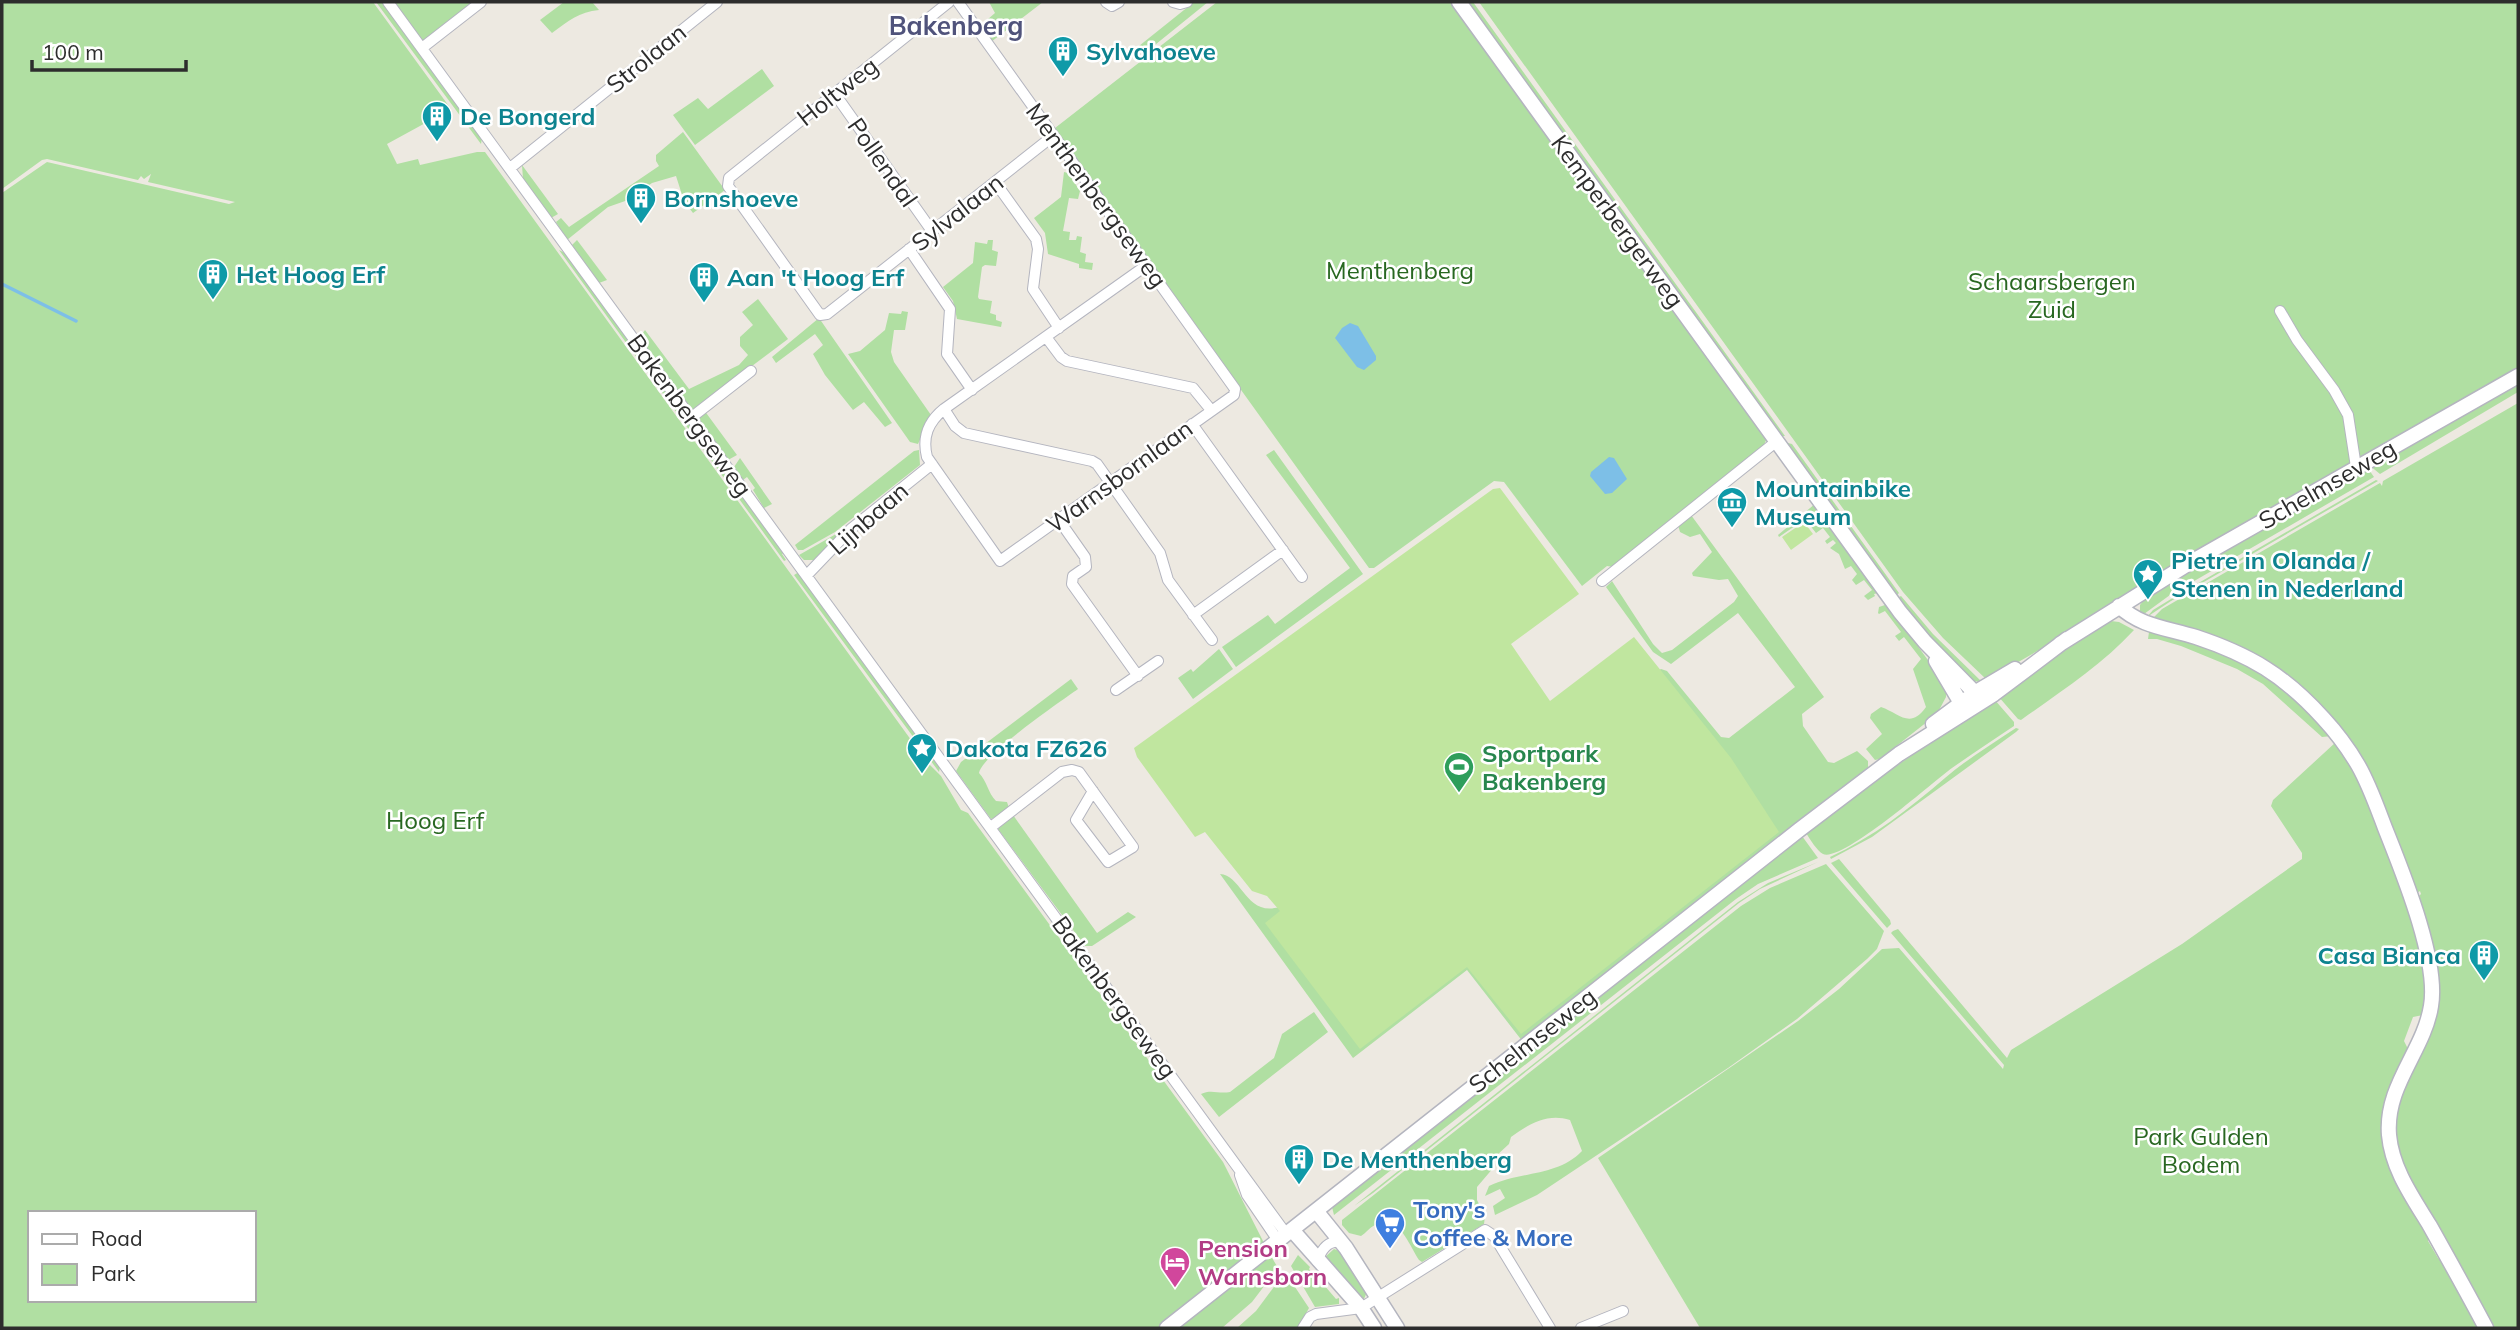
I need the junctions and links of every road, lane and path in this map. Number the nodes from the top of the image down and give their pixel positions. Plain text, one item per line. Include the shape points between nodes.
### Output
1 (389, 2) edge
2 (481, 2) edge
3 (717, 2) edge
4 (949, 2) edge
5 (958, 2) edge
6 (1106, 2) edge
7 (1119, 2) edge
8 (1173, 2) edge
9 (1187, 2) edge
10 (1459, 2) edge
11 (422, 48) junction
12 (835, 94) junction
13 (1053, 136) junction
14 (510, 168) junction
15 (995, 182) junction
16 (932, 231) junction
17 (909, 250) junction
18 (1147, 265) junction
19 (2280, 311) dead end
20 (827, 314) joint
21 (1059, 328) junction
22 (1046, 337) junction
23 (751, 372) dead end
24 (2518, 376) edge
25 (1235, 389) joint
26 (972, 390) junction
27 (944, 409) junction
28 (1211, 410) junction
29 (691, 417) junction
30 (1192, 424) junction
31 (1777, 441) junction
32 (932, 464) junction
33 (2356, 467) junction
34 (1111, 482) junction
35 (1059, 520) junction
36 (1283, 550) junction
37 (807, 575) junction
38 (1302, 577) dead end
39 (1602, 581) dead end
40 (2119, 606) junction
41 (1193, 615) junction
42 (1212, 640) dead end
43 (1925, 642) junction
44 (1158, 661) dead end
45 (1138, 676) junction
46 (1116, 690) dead end
47 (1979, 696) junction
48 (1963, 707) junction
49 (1093, 791) junction
50 (991, 827) junction
51 (1317, 1212) junction
52 (1286, 1236) junction
53 (1340, 1242) junction
54 (1317, 1261) junction
55 (1378, 1296) junction
56 (1361, 1308) junction
57 (1623, 1311) dead end
58 (1167, 1328) edge
59 (1303, 1328) edge
60 (1374, 1328) edge
61 (1397, 1328) edge
62 (1550, 1328) edge
63 (1581, 1328) edge
64 (2486, 1328) edge

1 - 11 street, Bakenbergseweg
2 - 11 street
3 - 14 street, Strolaan
4 - 12 street, Holtweg
5 - 13 street, Menthenbergseweg
6 - 7 street via 1112,6
8 - 9 street
10 - 31 main road, Kemperbergerweg
11 - 14 street, Bakenbergseweg
12 - 16 street, Pollendal
12 - 20 street, Holtweg via 731,175 728,182 820,315
13 - 15 street, Sylvalaan
13 - 18 street, Menthenbergseweg
14 - 29 street, Bakenbergseweg
15 - 16 street, Sylvalaan
15 - 21 street via 1036,239 1033,289
16 - 17 street, Sylvalaan
17 - 20 street, Sylvalaan
17 - 26 street via 950,309 947,354
18 - 21 street
18 - 25 street, Menthenbergseweg
19 - 33 street via 2342,402 2352,428
21 - 22 street
22 - 26 street
22 - 28 street via 1067,361 1193,388
23 - 29 street
24 - 33 main road, Schelmseweg
25 - 28 street, Warnsbornlaan via 1234,395
26 - 27 street
27 - 32 street via 927,432 926,453
27 - 34 street via 964,433 1092,461
28 - 30 street, Warnsbornlaan
29 - 37 street, Bakenbergseweg
30 - 34 street, Warnsbornlaan
30 - 36 street
31 - 39 street
31 - 43 main road, Kemperbergerweg
32 - 35 street, Warnsbornlaan via 1000,561
32 - 37 street, Lijnbaan via 851,529
33 - 40 main road, Schelmseweg
34 - 35 street, Warnsbornlaan
34 - 41 street via 1160,553 1168,580
35 - 45 street via 1085,557 1086,567 1073,576 1072,584
36 - 38 street
36 - 41 street
37 - 50 street, Bakenbergseweg
40 - 47 main road, Schelmseweg
40 - 64 main road via 2145,624 2200,639 2262,664 2301,695 2358,764 2411,898 2431,979 2426,1023 2393,1099 2391,1147 2405,1185
41 - 42 street
43 - 47 main road, Kemperbergerweg
43 - 48 main road, Kemperbergerweg
44 - 45 street
45 - 46 street
47 - 48 main road, Schelmseweg
48 - 51 main road, Schelmseweg via 1917,736
49 - 49 street via 1133,847 1108,862 1076,820
49 - 50 street via 1079,772 1062,772
50 - 52 street, Bakenbergseweg via 1237,1168 1247,1195
51 - 52 main road, Schelmseweg
51 - 53 main road
52 - 54 main road, Bakenbergseweg
52 - 58 main road, Schelmseweg
53 - 54 street via 1328,1245
53 - 55 main road
54 - 56 main road, Bakenbergseweg
55 - 56 street
55 - 61 main road
55 - 62 street via 1485,1230 1494,1236
56 - 59 street via 1316,1314
56 - 60 main road, Bakenbergseweg
57 - 63 street

